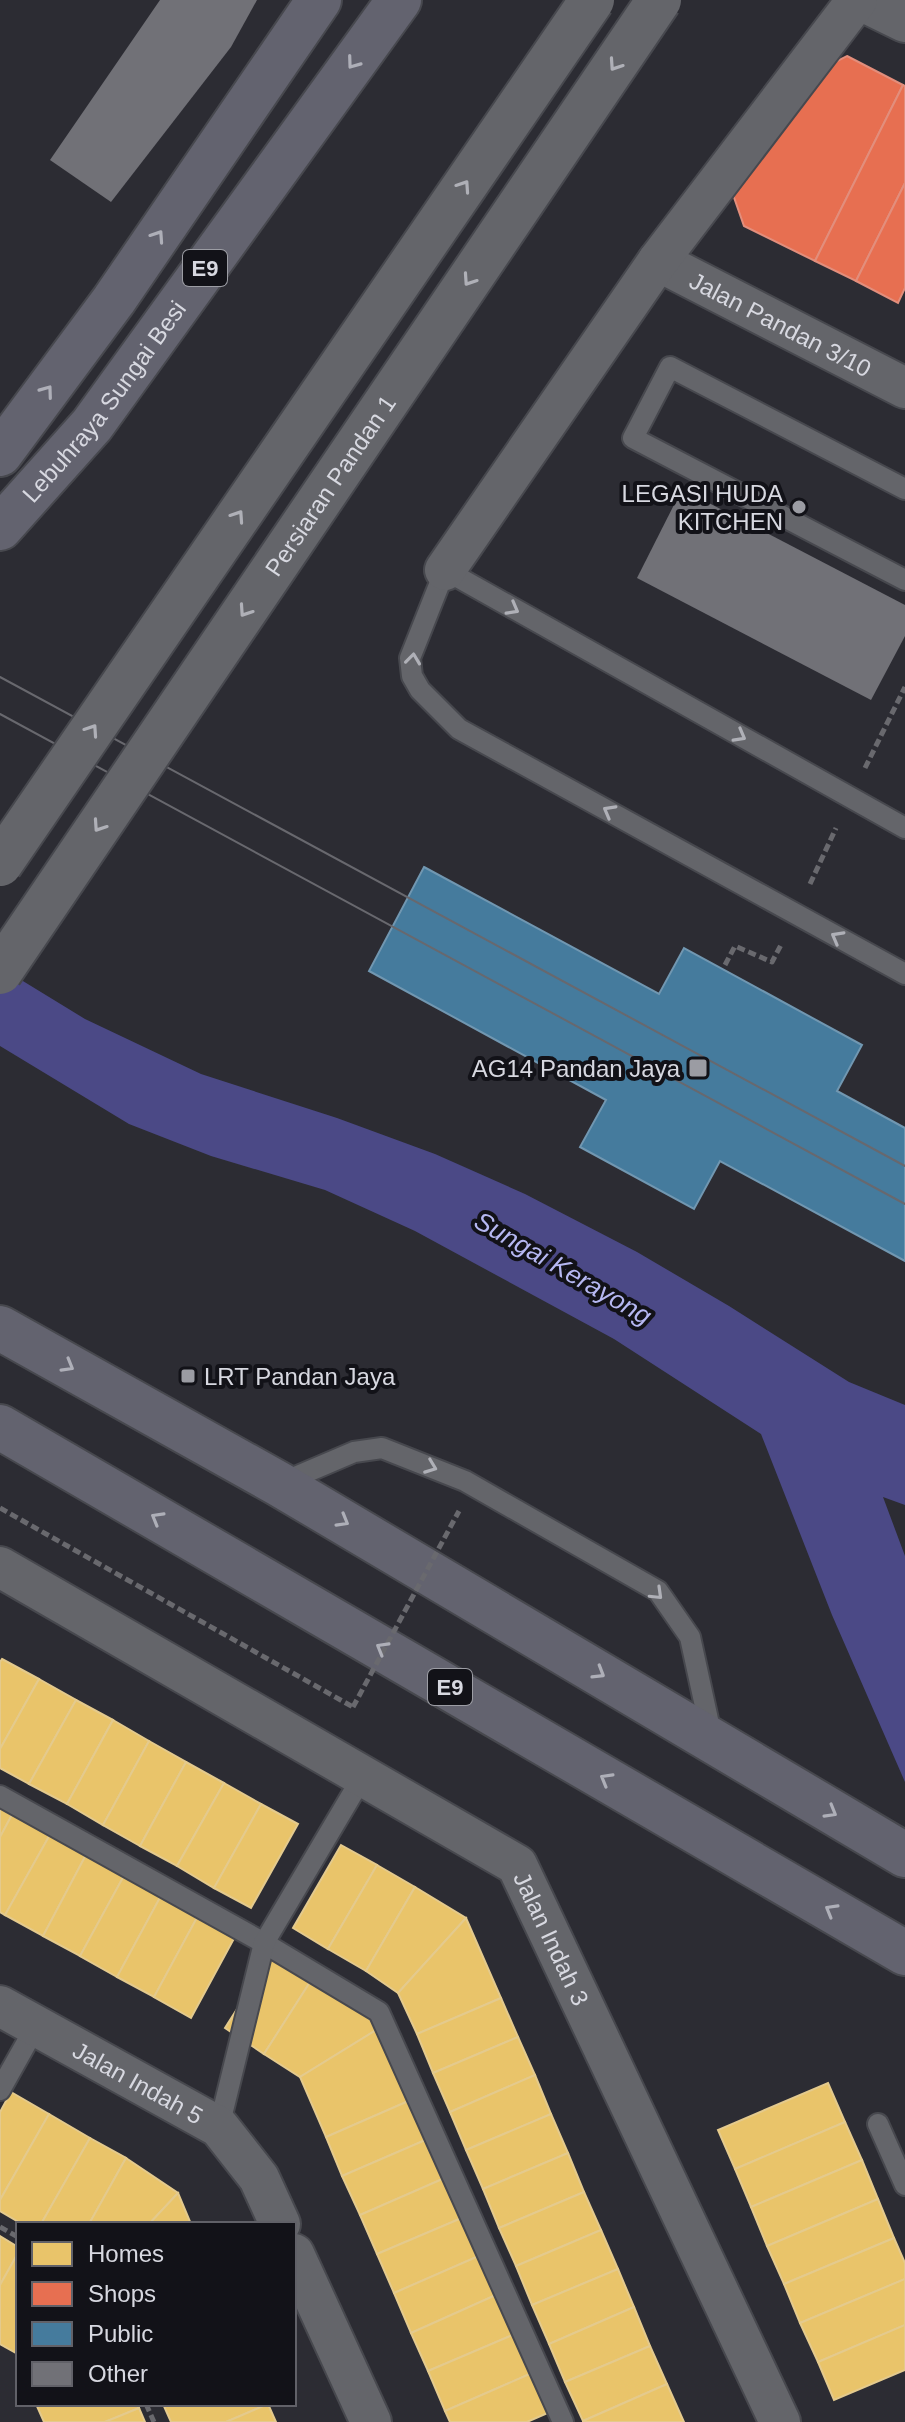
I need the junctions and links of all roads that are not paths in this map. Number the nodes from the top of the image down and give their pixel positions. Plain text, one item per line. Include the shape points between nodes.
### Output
1 (319, 0) edge
2 (399, 0) edge
3 (592, 0) edge
4 (659, 0) edge
5 (859, 0) edge
6 (905, 22) edge
7 (658, 261) junction
8 (905, 388) edge
9 (0, 454) edge
10 (905, 489) edge
11 (0, 528) edge
12 (445, 570) junction
13 (905, 580) edge
14 (905, 828) edge
15 (0, 864) edge
16 (0, 972) edge
17 (905, 974) edge
18 (0, 1328) edge
19 (0, 1427) edge
20 (279, 1484) junction
21 (0, 1567) edge
22 (714, 1743) junction
23 (363, 1776) junction
24 (0, 1796) edge
25 (905, 1855) edge
26 (264, 1943) junction
27 (902, 1952) edge
28 (0, 2006) edge
29 (36, 2026) junction
30 (0, 2090) edge
31 (878, 2124) dead end
32 (219, 2127) junction
33 (905, 2185) edge
34 (279, 2222) edge
35 (296, 2258) edge
36 (371, 2422) edge
37 (563, 2422) edge
38 (780, 2422) edge

9 -> 1 highway, Lebuhraya Sungai Besi / E9 via 114,300
2 -> 11 highway, Lebuhraya Sungai Besi / E9 via 92,425
15 -> 3 street, bridge
4 -> 16 street, Persiaran Pandan 1, bridge
5 - 6 street
5 - 7 street
7 - 8 street, Jalan Pandan 3/10
7 - 12 street
10 - 13 lane via 670,367 633,438
12 -> 14 lane
17 -> 12 lane via 459,729 420,690 410,658
18 -> 20 highway
27 -> 19 highway, E9
20 -> 22 highway
20 -> 22 lane via 354,1452 382,1448 465,1481 658,1591 690,1637
21 - 23 street, Jalan Indah 3
22 -> 25 highway
23 - 26 lane
23 - 38 street, Jalan Indah 3 via 517,1865
24 - 26 lane
26 - 32 lane
26 - 37 lane via 379,2012
28 - 29 street, Jalan Indah 5
29 - 30 lane
29 - 32 street, Jalan Indah 5
31 - 33 lane
32 - 34 street, Jalan Indah 5 via 259,2178
35 - 36 street

